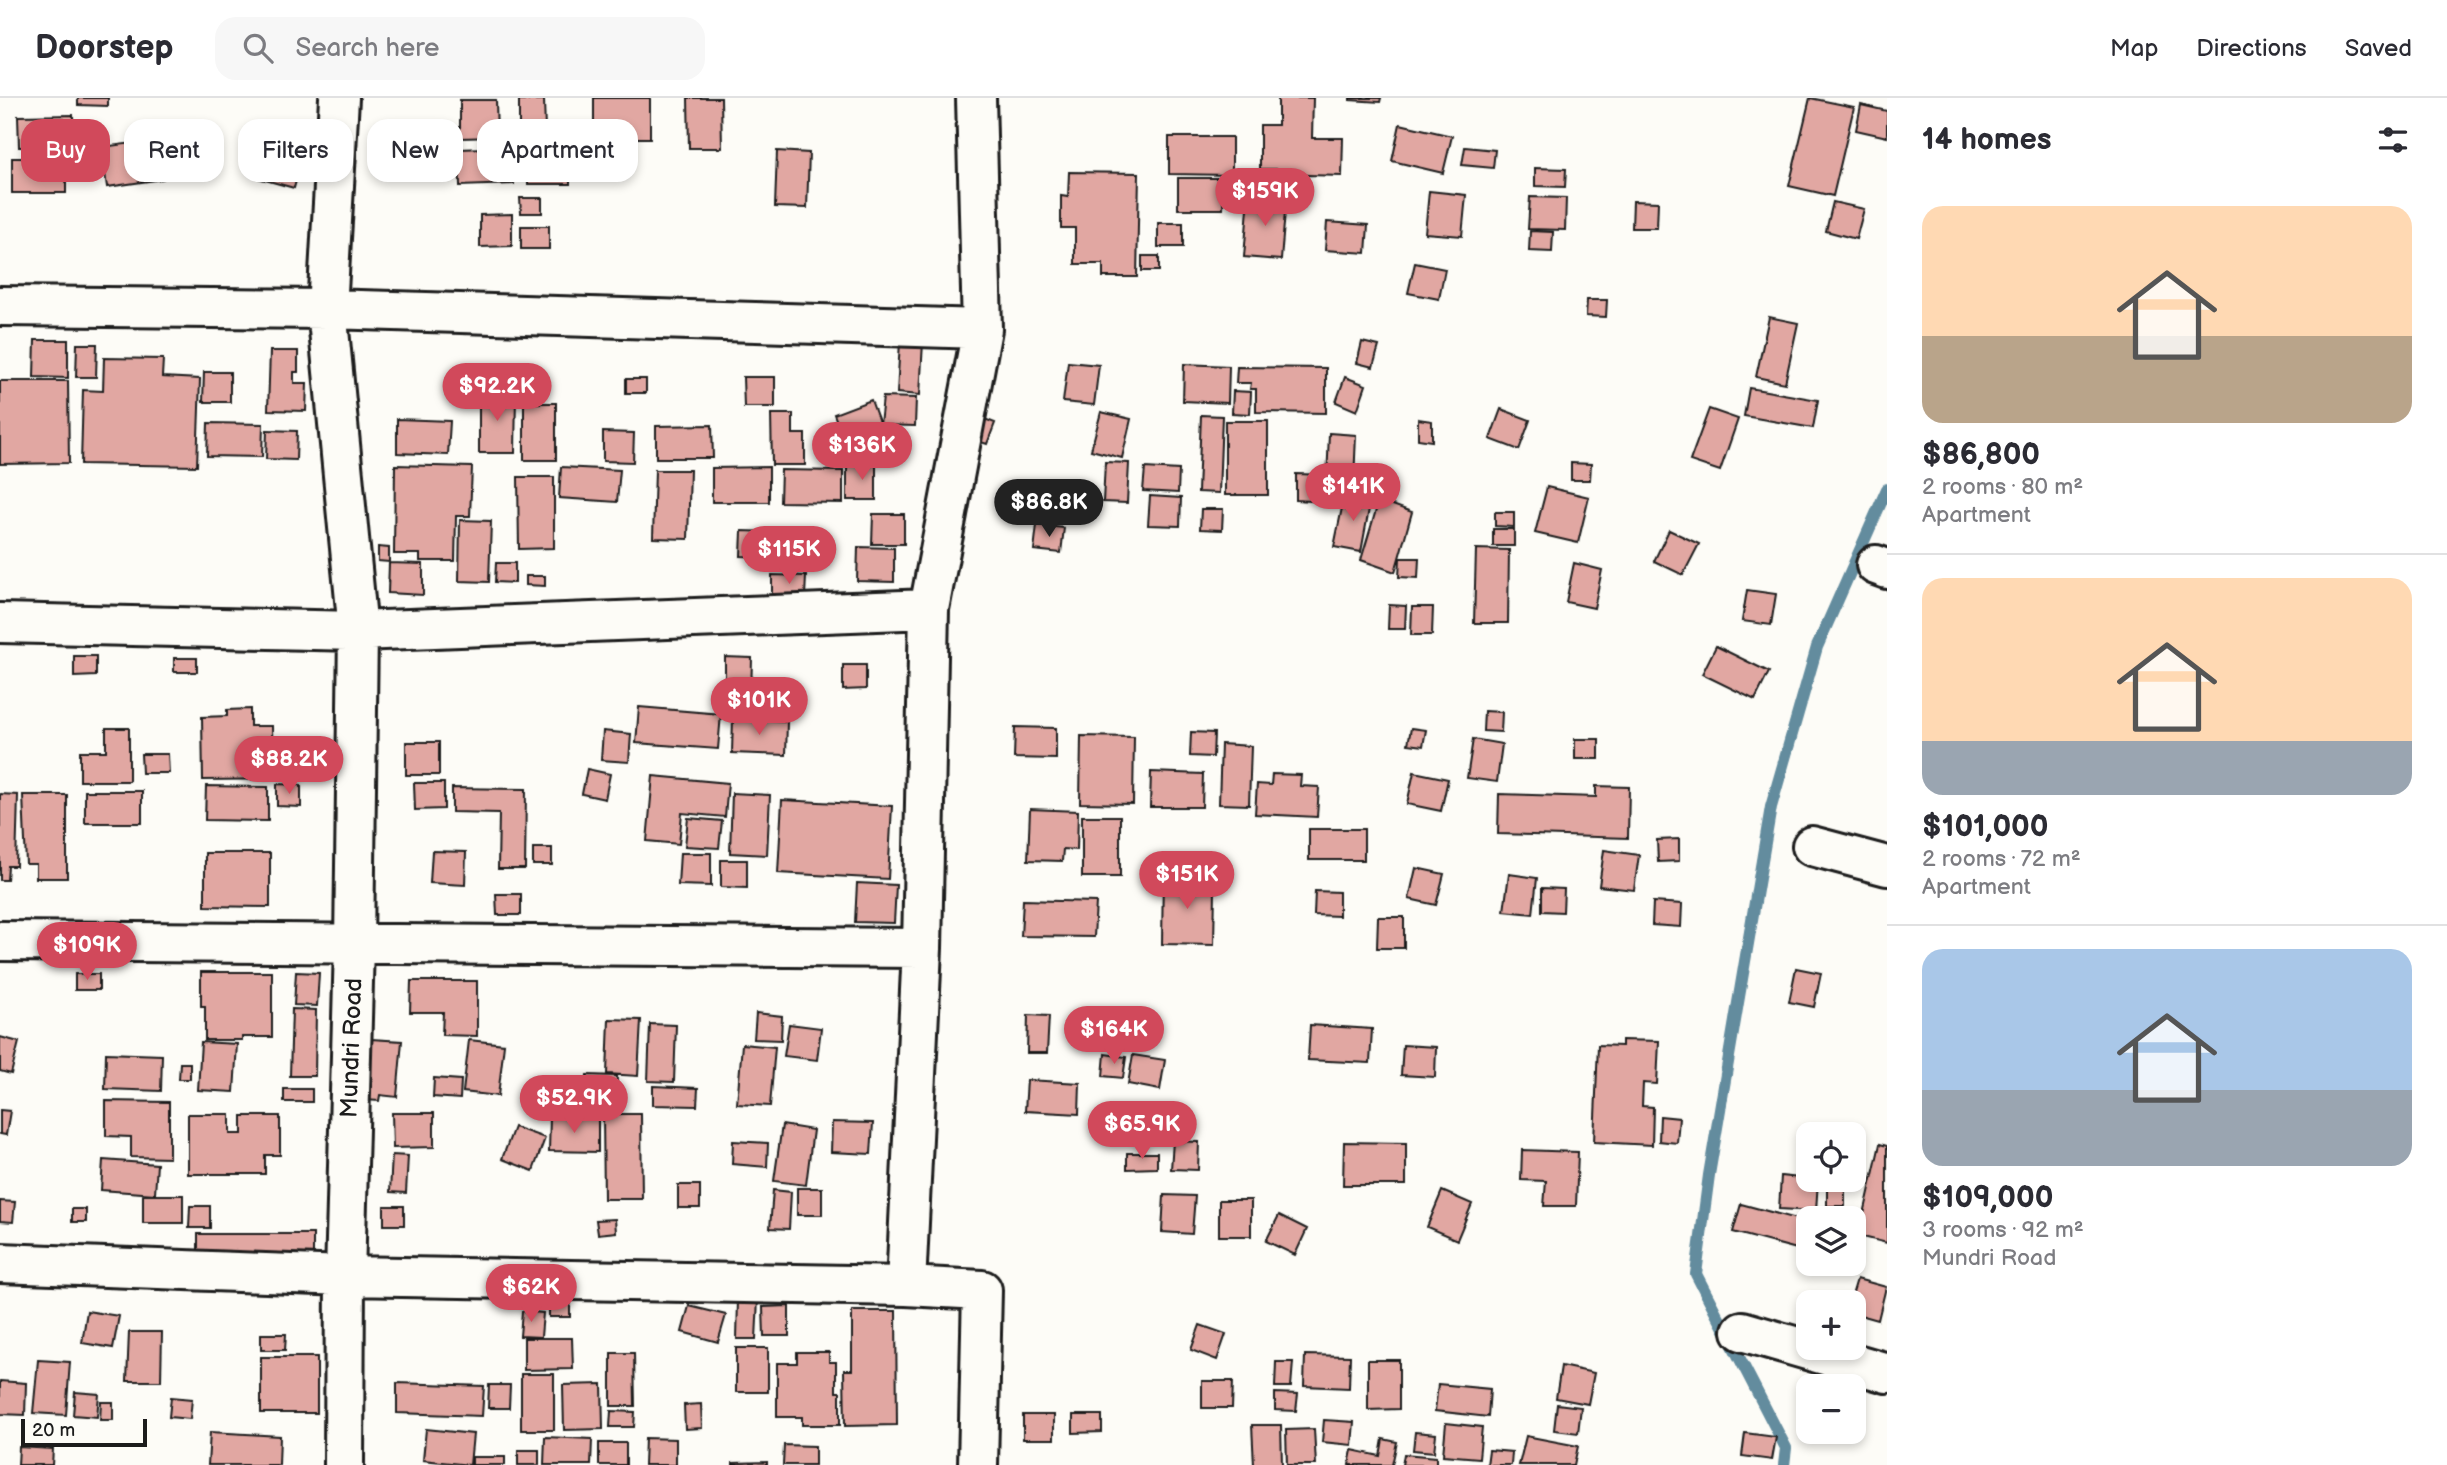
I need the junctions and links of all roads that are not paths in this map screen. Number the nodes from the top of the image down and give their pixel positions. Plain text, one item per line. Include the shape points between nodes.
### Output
1 (339, 98) edge
2 (976, 98) edge
3 (0, 306) edge
4 (327, 309) junction
5 (982, 329) junction
6 (929, 609) junction
7 (0, 622) edge
8 (358, 631) junction
9 (1812, 846) dead end
10 (1887, 866) edge
11 (0, 942) edge
12 (354, 945) junction
13 (922, 948) junction
14 (0, 1263) edge
15 (345, 1276) junction
16 (906, 1286) junction
17 (1742, 1331) dead end
18 (1887, 1373) edge
19 (344, 1465) edge
20 (978, 1465) edge

1 - 4 street, Mundri Road
2 - 5 street
3 - 4 street
4 - 5 street
4 - 8 street, Mundri Road
5 - 6 street
6 - 8 street
6 - 13 street
7 - 8 street
8 - 12 street, Mundri Road
9 - 10 street
11 - 12 street
12 - 13 street
12 - 15 street, Mundri Road
13 - 16 street
14 - 15 street
15 - 16 street
15 - 19 street, Mundri Road
16 - 20 street via 982,1290
17 - 18 street

